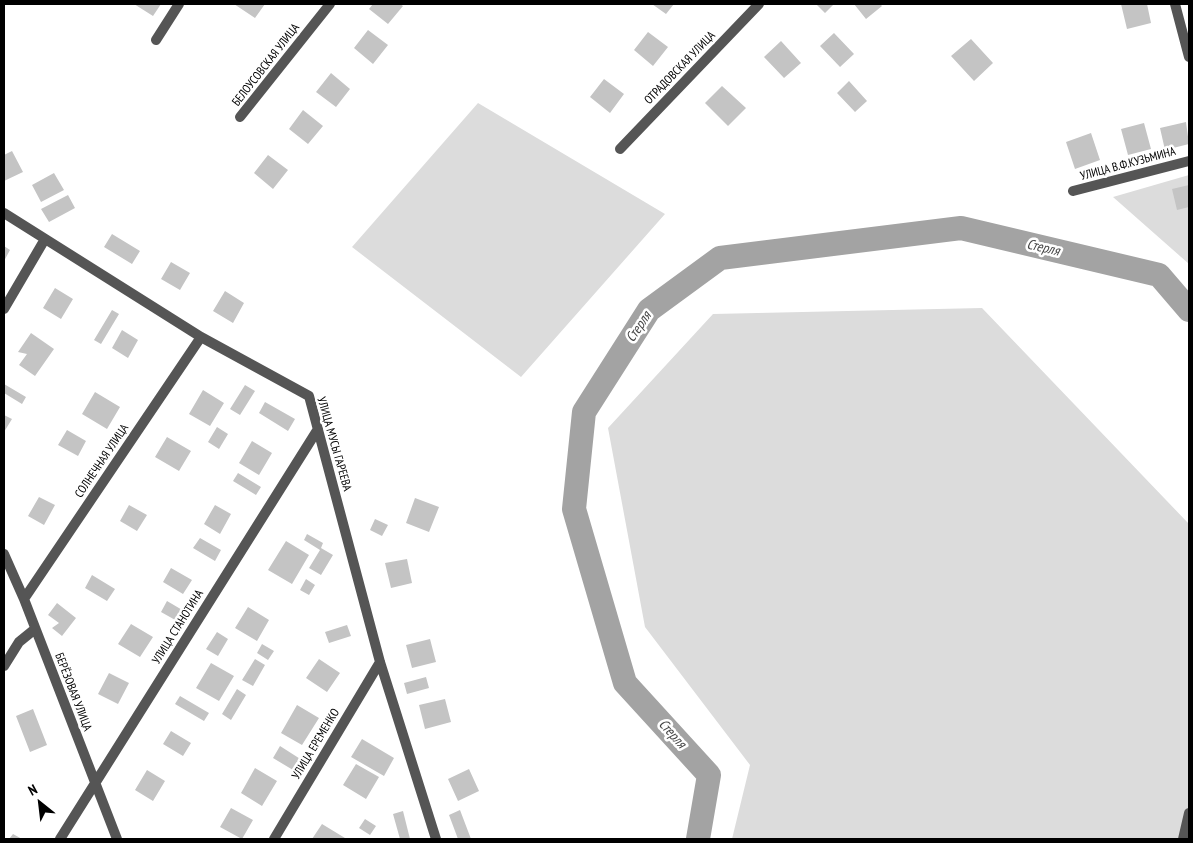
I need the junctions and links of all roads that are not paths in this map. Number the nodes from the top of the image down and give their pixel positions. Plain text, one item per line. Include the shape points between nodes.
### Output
1 (179, 4) edge
2 (330, 4) edge
3 (759, 4) edge
4 (1175, 4) edge
5 (156, 40) dead end
6 (1189, 57) edge
7 (240, 118) dead end
8 (620, 149) dead end
9 (1189, 161) edge
10 (1073, 191) dead end
11 (4, 213) edge
12 (45, 239) junction
13 (4, 309) edge
14 (201, 337) junction
15 (318, 429) junction
16 (4, 554) edge
17 (24, 599) junction
18 (35, 629) junction
19 (380, 662) junction
20 (4, 666) edge
21 (95, 782) junction
22 (1189, 813) edge
23 (60, 839) edge
24 (118, 839) edge
25 (274, 839) edge
26 (436, 839) edge
27 (1183, 839) edge

1 - 5 street
2 - 7 street, БЕЛОУСОВСКАЯ УЛИЦА
3 - 8 street, ОТРАДОВСКАЯ УЛИЦА
4 - 6 street
9 - 10 street, УЛИЦА В.Ф.КУЗЬМИНА
11 - 12 street, УЛИЦА МУСЫ ГАРЕЕВА
12 - 13 street
12 - 14 street, УЛИЦА МУСЫ ГАРЕЕВА
14 - 15 street, УЛИЦА МУСЫ ГАРЕЕВА via 309,396
14 - 17 street, СОЛНЕЧНАЯ УЛИЦА
15 - 19 street, УЛИЦА МУСЫ ГАРЕЕВА
15 - 21 street, УЛИЦА СТАНОТИНА
16 - 17 street, БЕРЁЗОВАЯ УЛИЦА
17 - 18 street, БЕРЁЗОВАЯ УЛИЦА
18 - 20 street via 19,642
18 - 21 street, БЕРЁЗОВАЯ УЛИЦА
19 - 25 street, УЛИЦА ЕРЕМЕНКО
19 - 26 street, УЛИЦА МУСЫ ГАРЕЕВА
21 - 23 street, УЛИЦА СТАНОТИНА
21 - 24 street, БЕРЁЗОВАЯ УЛИЦА
22 - 27 street

